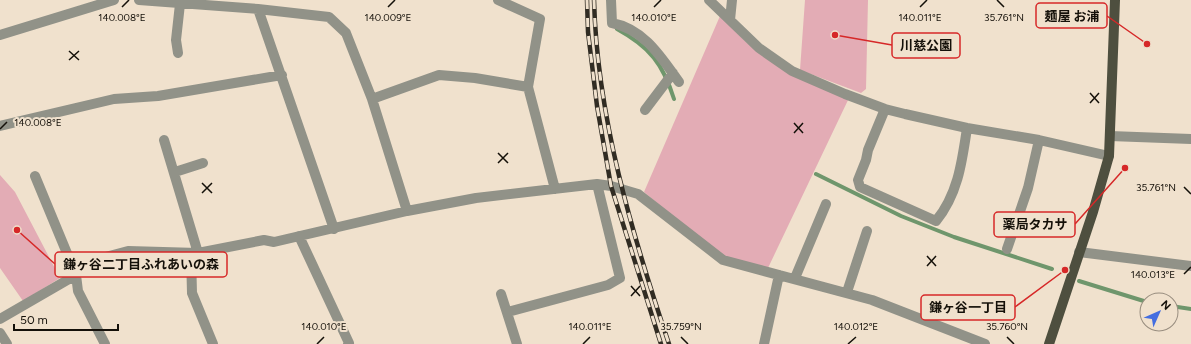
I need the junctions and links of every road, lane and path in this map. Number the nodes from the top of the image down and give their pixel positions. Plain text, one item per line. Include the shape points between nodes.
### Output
1 (114, 0) edge
2 (139, 0) edge
3 (498, 0) edge
4 (611, 0) edge
5 (709, 0) edge
6 (732, 0) edge
7 (1115, 0) edge
8 (180, 4) junction
9 (258, 9) junction
10 (730, 20) junction
11 (0, 35) edge
12 (178, 52) dead end
13 (673, 73) junction
14 (282, 75) junction
15 (679, 82) dead end
16 (528, 87) junction
17 (372, 99) junction
18 (885, 109) junction
19 (645, 110) dead end
20 (0, 126) edge
21 (967, 128) junction
22 (1110, 136) junction
23 (1191, 139) edge
24 (164, 140) dead end
25 (1039, 140) junction
26 (1108, 156) junction
27 (203, 163) dead end
28 (175, 172) junction
29 (35, 176) dead end
30 (597, 184) junction
31 (555, 189) junction
32 (826, 204) dead end
33 (407, 211) junction
34 (334, 229) junction
35 (867, 231) dead end
36 (299, 236) junction
37 (1008, 249) dead end
38 (1079, 252) junction
39 (194, 253) junction
40 (1191, 266) edge
41 (779, 274) junction
42 (76, 275) junction
43 (795, 278) junction
44 (847, 292) junction
45 (501, 294) dead end
46 (508, 312) junction
47 (0, 319) edge
48 (0, 333) edge
49 (973, 342) edge
50 (7, 344) edge
51 (105, 344) edge
52 (212, 344) edge
53 (348, 344) edge
54 (517, 344) edge
55 (764, 344) edge
56 (985, 344) edge
57 (1049, 344) edge

1 - 11 street
2 - 8 street
3 - 16 street via 540,19
4 - 13 street via 612,23 625,25 647,41
5 - 10 street
6 - 10 street
7 - 22 main road
8 - 9 street
8 - 12 street via 176,40
9 - 14 street
9 - 17 street via 330,17 346,33
10 - 18 street via 758,48 792,71
13 - 15 street
13 - 19 street
14 - 20 street via 158,96 114,99
14 - 34 street
16 - 17 street via 438,75
16 - 31 street
17 - 33 street
18 - 21 street
18 - 21 street via 858,180 860,187 936,221 959,179
21 - 25 street
22 - 23 street
22 - 26 main road
24 - 28 street
25 - 26 street
25 - 37 street via 1028,188
26 - 38 main road
27 - 28 street
28 - 39 street
29 - 42 street
30 - 31 street
30 - 41 street via 638,194 723,260
30 - 46 street via 620,278 608,286
31 - 33 street via 476,198
32 - 43 street
33 - 34 street
34 - 36 street
35 - 44 street
36 - 39 street
36 - 53 street
38 - 40 street
38 - 57 main road
39 - 42 street via 128,251 98,259
39 - 52 street via 192,293
41 - 43 street
41 - 55 street
42 - 47 street
42 - 51 street via 78,291
43 - 44 street
44 - 49 street
45 - 46 street
46 - 54 street
48 - 50 street
49 - 56 street

